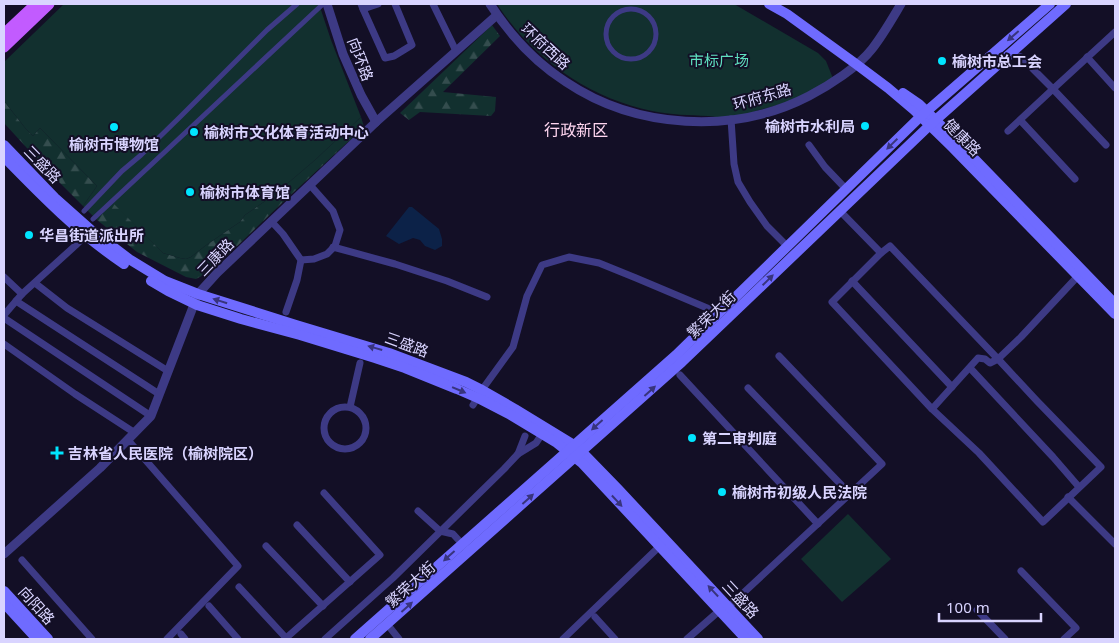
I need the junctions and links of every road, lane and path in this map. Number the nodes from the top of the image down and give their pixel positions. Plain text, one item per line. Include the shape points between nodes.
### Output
1 (36, 4) edge
2 (49, 4) edge
3 (297, 4) edge
4 (323, 4) edge
5 (327, 4) edge
6 (378, 4) edge
7 (395, 4) edge
8 (433, 4) edge
9 (490, 4) edge
10 (769, 4) edge
11 (778, 4) edge
12 (901, 4) edge
13 (1066, 4) edge
14 (1046, 5) edge
15 (362, 7) edge
16 (497, 15) junction
17 (607, 26) joint
18 (1115, 32) edge
19 (4, 34) edge
20 (4, 47) edge
21 (456, 51) junction
22 (1010, 53) junction
23 (1087, 57) junction
24 (859, 62) junction
25 (1115, 88) edge
26 (1054, 89) junction
27 (593, 98) joint
28 (924, 114) junction
29 (731, 119) junction
30 (1021, 120) junction
31 (376, 122) junction
32 (933, 123) junction
33 (1008, 131) dead end
34 (4, 145) edge
35 (809, 145) dead end
36 (1106, 145) dead end
37 (4, 157) edge
38 (1075, 179) dead end
39 (310, 185) junction
40 (846, 189) junction
41 (84, 210) dead end
42 (840, 211) junction
43 (93, 219) dead end
44 (271, 221) junction
45 (88, 232) junction
46 (787, 246) junction
47 (333, 247) junction
48 (880, 253) junction
49 (301, 260) junction
50 (1078, 276) junction
51 (4, 277) edge
52 (852, 282) junction
53 (36, 283) junction
54 (22, 294) junction
55 (487, 297) dead end
56 (196, 299) junction
57 (16, 301) junction
58 (1115, 304) edge
59 (286, 312) dead end
60 (719, 313) junction
61 (4, 314) edge
62 (1115, 314) edge
63 (4, 344) edge
64 (779, 356) dead end
65 (998, 358) junction
66 (360, 363) dead end
67 (970, 368) junction
68 (168, 371) junction
69 (680, 375) dead end
70 (748, 388) dead end
71 (952, 388) junction
72 (159, 394) junction
73 (477, 398) junction
74 (350, 407) junction
75 (932, 409) junction
76 (151, 416) junction
77 (136, 433) junction
78 (542, 434) junction
79 (525, 436) dead end
80 (128, 440) junction
81 (575, 451) junction
82 (518, 454) junction
83 (1079, 487) junction
84 (324, 493) dead end
85 (850, 494) junction
86 (1068, 497) junction
87 (418, 511) dead end
88 (818, 524) junction
89 (297, 526) dead end
90 (440, 531) junction
91 (663, 543) junction
92 (1115, 544) edge
93 (266, 546) dead end
94 (466, 548) junction
95 (4, 554) edge
96 (22, 560) dead end
97 (1021, 571) dead end
98 (350, 582) junction
99 (239, 587) dead end
100 (4, 590) edge
101 (4, 603) edge
102 (209, 606) dead end
103 (323, 606) junction
104 (722, 610) junction
105 (977, 610) dead end
106 (595, 617) dead end
107 (387, 624) junction
108 (37, 639) edge
109 (48, 639) edge
110 (92, 639) edge
111 (167, 639) edge
112 (238, 639) edge
113 (285, 639) edge
114 (325, 639) edge
115 (355, 639) edge
116 (370, 639) edge
117 (399, 639) edge
118 (563, 639) edge
119 (615, 639) edge
120 (687, 639) edge
121 (746, 639) edge
122 (758, 639) edge
123 (1005, 639) edge
124 (1064, 639) edge

1 - 19 main road
2 - 20 main road
3 - 41 street
4 - 43 street
5 - 31 street, 向环路 via 343,54
6 - 15 street
7 - 15 street via 412,45 384,58
8 - 21 street
9 - 16 street, 环府西路
10 - 24 main road, 健康路
11 - 24 main road, 健康路
12 - 24 street, 环府东路 via 872,49
13 - 22 main road, 繁荣大街
14 -> 28 main road, 繁荣大街
16 - 21 street, 三康路
16 - 27 street, 环府西路 via 542,65
17 - 17 street via 616,13 637,9 649,16 656,36 650,50 630,59 610,48
18 - 23 street
21 - 31 street, 三康路
22 - 26 street via 1021,57
22 - 32 main road, 繁荣大街
23 - 25 street
23 - 26 street
24 - 28 main road, 健康路
24 - 29 street, 环府东路 via 827,86 800,100 771,111
26 - 30 street
26 - 36 street
27 - 29 street, 环府东路 via 651,117 711,122
28 - 32 main road, 健康路
28 -> 40 main road, 繁荣大街
29 - 46 street via 738,182 767,226
30 - 33 street
30 - 38 street
31 - 39 street, 三康路
32 - 42 main road, 繁荣大街
32 - 50 main road, 健康路
32 - 58 main road, 健康路
34 - 45 main road, 三盛路
35 - 40 street
37 - 45 main road via 65,218
39 - 44 street, 三康路
39 - 47 street via 334,211 340,230
40 - 46 main road, 繁荣大街
42 - 48 street
81 -> 42 main road, 繁荣大街 via 682,362
44 - 49 street
44 - 56 street, 三康路 via 217,273
45 - 53 street
45 - 56 main road, 三盛路
46 - 60 main road, 繁荣大街
47 - 49 street via 327,254
47 - 55 street via 395,264
48 - 52 street
48 - 65 street via 890,246
49 - 59 street
50 - 62 main road, 健康路
50 - 65 street
51 - 54 street
52 - 71 street
52 - 75 street via 832,302
53 - 54 street
53 - 68 street via 67,308
54 - 57 street
56 - 68 street, 三康路
56 - 73 main road, 三盛路 via 389,353 466,382
57 - 61 street
57 - 72 street
60 - 73 street via 599,263 569,257 542,265 527,296 513,347
60 -> 81 main road, 繁荣大街
61 - 76 street
63 - 77 street
64 - 85 street via 882,464
65 - 67 street via 990,363 978,358
65 - 83 street via 1101,467
66 - 74 street
67 - 71 street
67 - 83 street
68 - 72 street, 三康路
69 - 88 street
70 - 85 street
71 - 75 street
72 - 76 street, 三康路
73 - 78 main road, 三盛路
73 - 81 main road, 三盛路
74 - 74 street via 336,408 326,417 324,424 328,440 341,449 361,443 367,429 363,415
75 - 86 street via 979,453 1043,522
76 - 77 street, 三康路
77 - 80 street, 三康路
78 - 81 main road, 三盛路
78 - 82 street via 536,443
79 - 82 street
80 - 95 street, 三康路
80 - 111 street via 238,566
81 - 91 main road, 三盛路
81 - 94 main road, 繁荣大街
82 - 90 street
83 - 86 street
84 - 98 street via 380,555
85 - 88 street
86 - 92 street
87 - 90 street
88 - 104 street
89 - 98 street
90 - 94 street via 453,534
90 - 114 street
91 - 104 main road, 三盛路
91 - 118 street
93 - 103 street
107 -> 94 main road, 繁荣大街
94 -> 115 main road, 繁荣大街
96 - 110 street
97 - 124 street via 1076,628
98 - 103 street
99 - 113 street
100 - 109 main road, 向阳路
101 - 108 main road, 向阳路
102 - 112 street
103 - 113 street
104 - 120 street
104 - 121 main road, 三盛路
104 - 122 main road, 三盛路
105 - 123 street
106 - 119 street
107 - 116 main road, 繁荣大街
107 - 117 street

